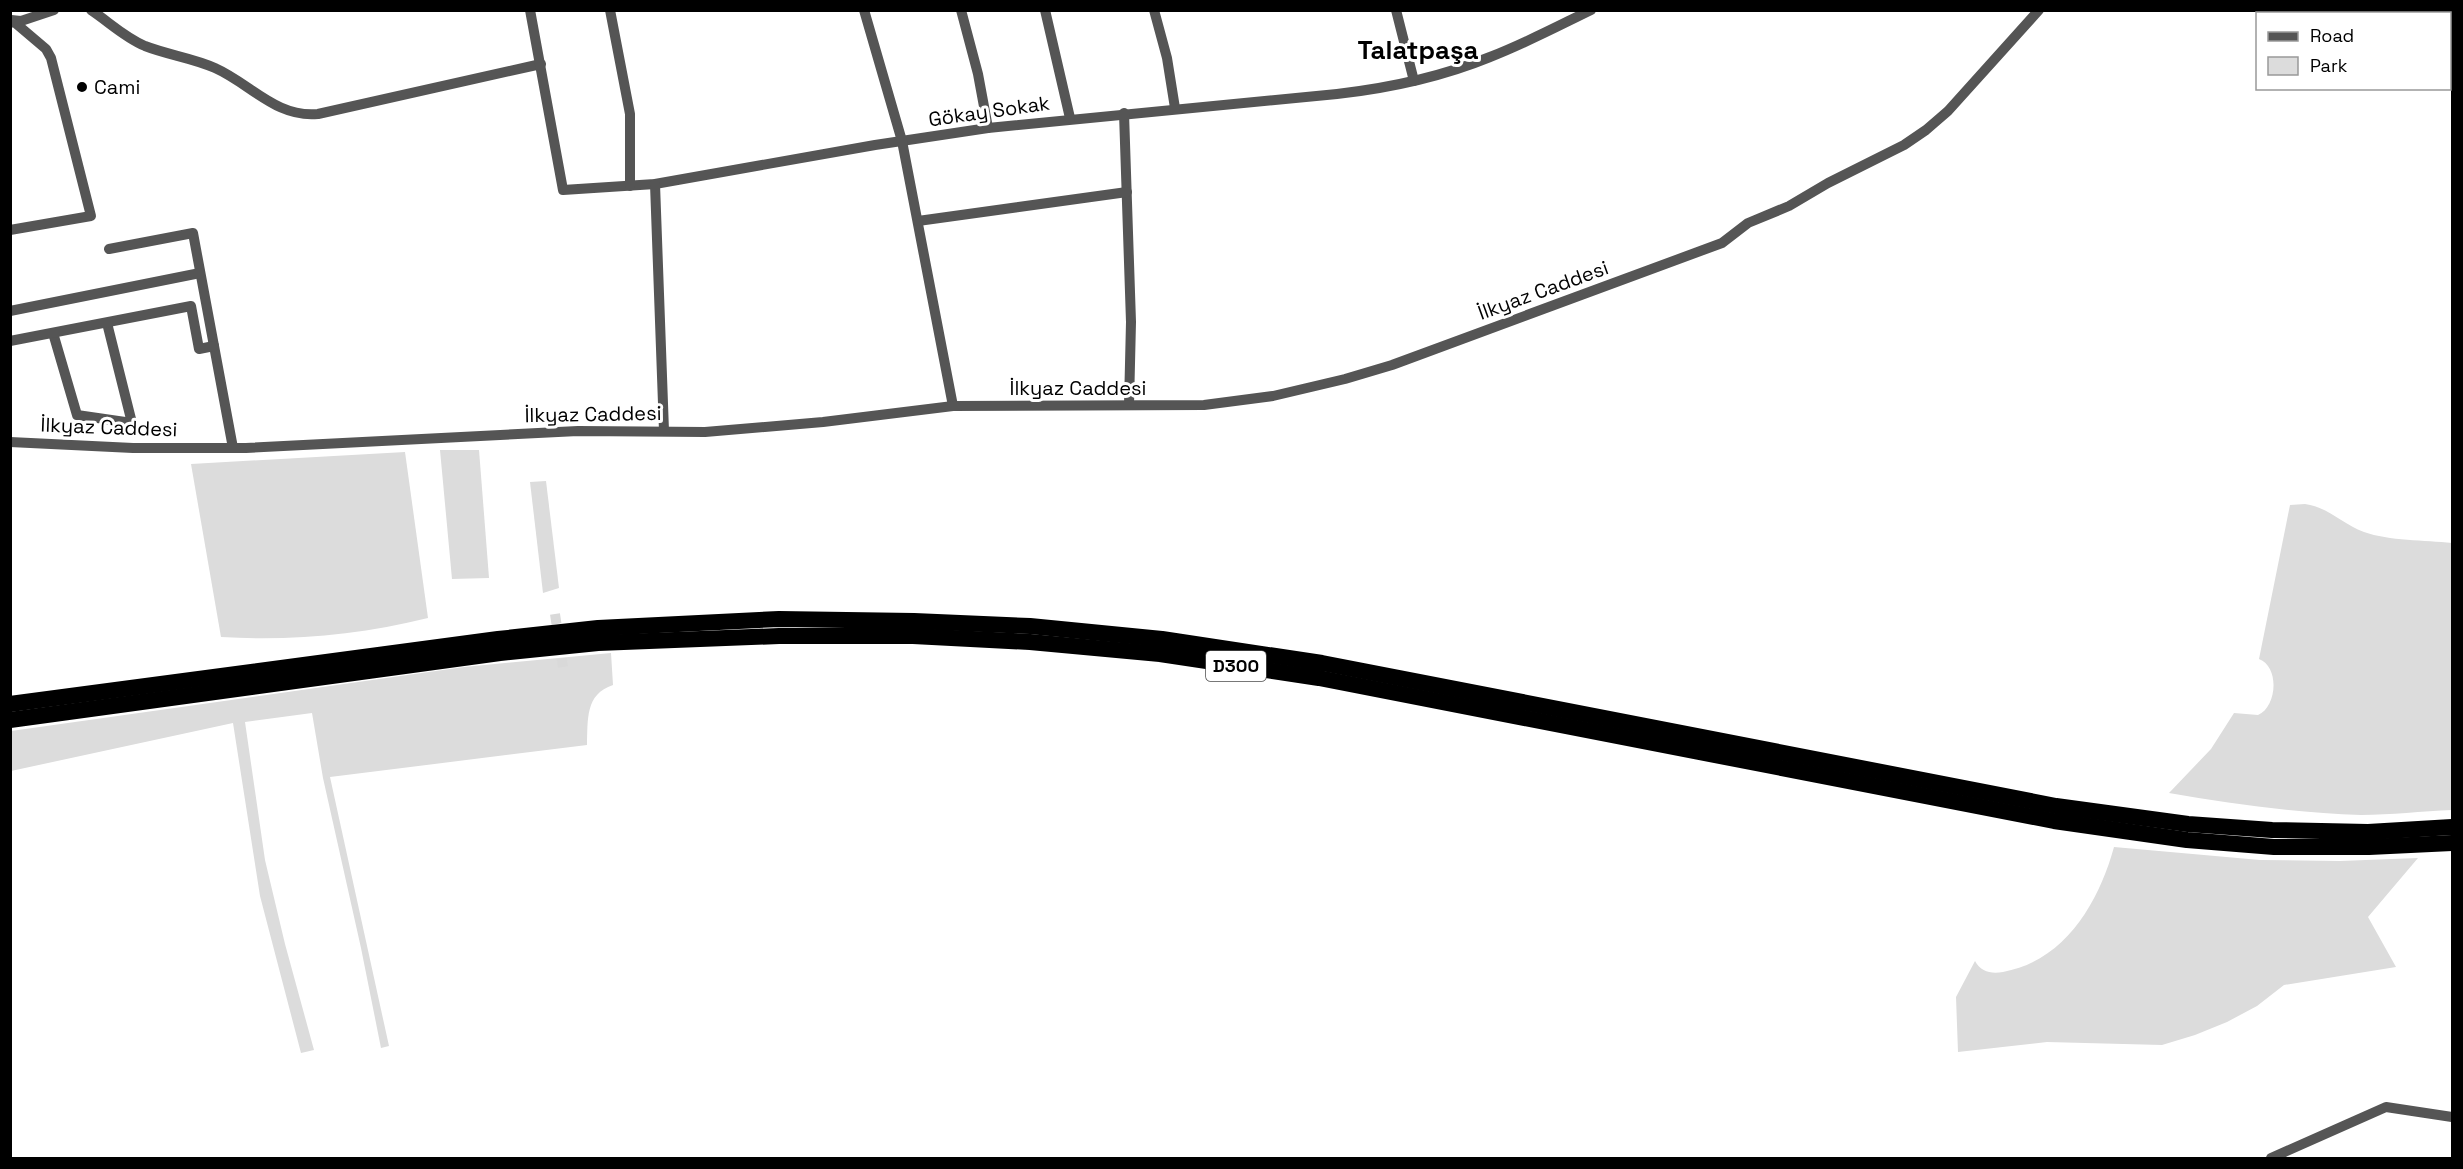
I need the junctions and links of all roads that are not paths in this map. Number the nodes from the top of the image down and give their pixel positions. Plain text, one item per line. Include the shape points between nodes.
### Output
1 (54, 10) edge
2 (91, 10) edge
3 (530, 10) edge
4 (610, 10) edge
5 (864, 10) edge
6 (961, 10) edge
7 (1045, 10) edge
8 (1154, 10) edge
9 (1396, 10) edge
10 (1591, 10) edge
11 (2039, 10) edge
12 (11, 21) edge
13 (541, 64) junction
14 (1414, 81) junction
15 (1175, 108) junction
16 (1124, 113) junction
17 (1070, 118) junction
18 (988, 128) junction
19 (902, 141) junction
20 (655, 184) junction
21 (630, 186) junction
22 (1127, 192) junction
23 (918, 221) junction
24 (10, 230) edge
25 (109, 249) dead end
26 (200, 273) junction
27 (10, 311) edge
28 (107, 322) junction
29 (53, 333) junction
30 (10, 341) edge
31 (214, 346) junction
32 (1130, 405) junction
33 (953, 406) junction
34 (664, 431) junction
35 (10, 442) edge
36 (233, 448) junction
37 (10, 704) edge
38 (10, 720) edge
39 (2452, 827) edge
40 (2452, 843) edge
41 (2452, 1117) edge
42 (2271, 1158) edge

1 - 12 street
2 - 13 street via 131,39 215,68 276,107 301,114 318,114
3 - 13 street, Gökay Sokak
4 - 21 street via 630,114
5 - 19 street
6 - 18 street
7 - 17 street
8 - 15 street
9 - 14 street
10 - 14 street, Gökay Sokak via 1492,57
11 - 32 street, İlkyaz Caddesi via 1926,130 1789,206 1748,223 1722,243 1416,357 1345,379 1228,403
12 - 24 street via 46,49 51,58 91,216
13 - 21 street, Gökay Sokak via 563,190
14 - 15 street, Gökay Sokak via 1337,94
15 - 16 street, Gökay Sokak
16 - 17 street, Gökay Sokak
16 - 22 street
17 - 18 street, Gökay Sokak
18 - 19 street, Gökay Sokak
19 - 20 street, Gökay Sokak
19 - 23 street
20 - 21 street, Gökay Sokak
20 - 34 street
22 - 23 street
22 - 32 street
23 - 33 street
25 - 26 street via 193,233
26 - 27 street
26 - 31 street
28 - 29 street
28 - 29 street via 132,423 77,415
28 - 31 street via 191,306 199,349
29 - 30 street
31 - 36 street
32 - 33 street, İlkyaz Caddesi
33 - 34 street, İlkyaz Caddesi via 823,422
34 - 36 street, İlkyaz Caddesi via 597,430
35 - 36 street, İlkyaz Caddesi
37 - 39 highway, D300 via 598,628 779,619 1018,625 1162,639 1322,663 2056,806 2188,824 2272,830 2368,832
38 - 40 highway, D300 via 598,643 913,636 1160,654 1320,678 2054,821 2187,840 2274,847
41 - 42 street via 2386,1107

